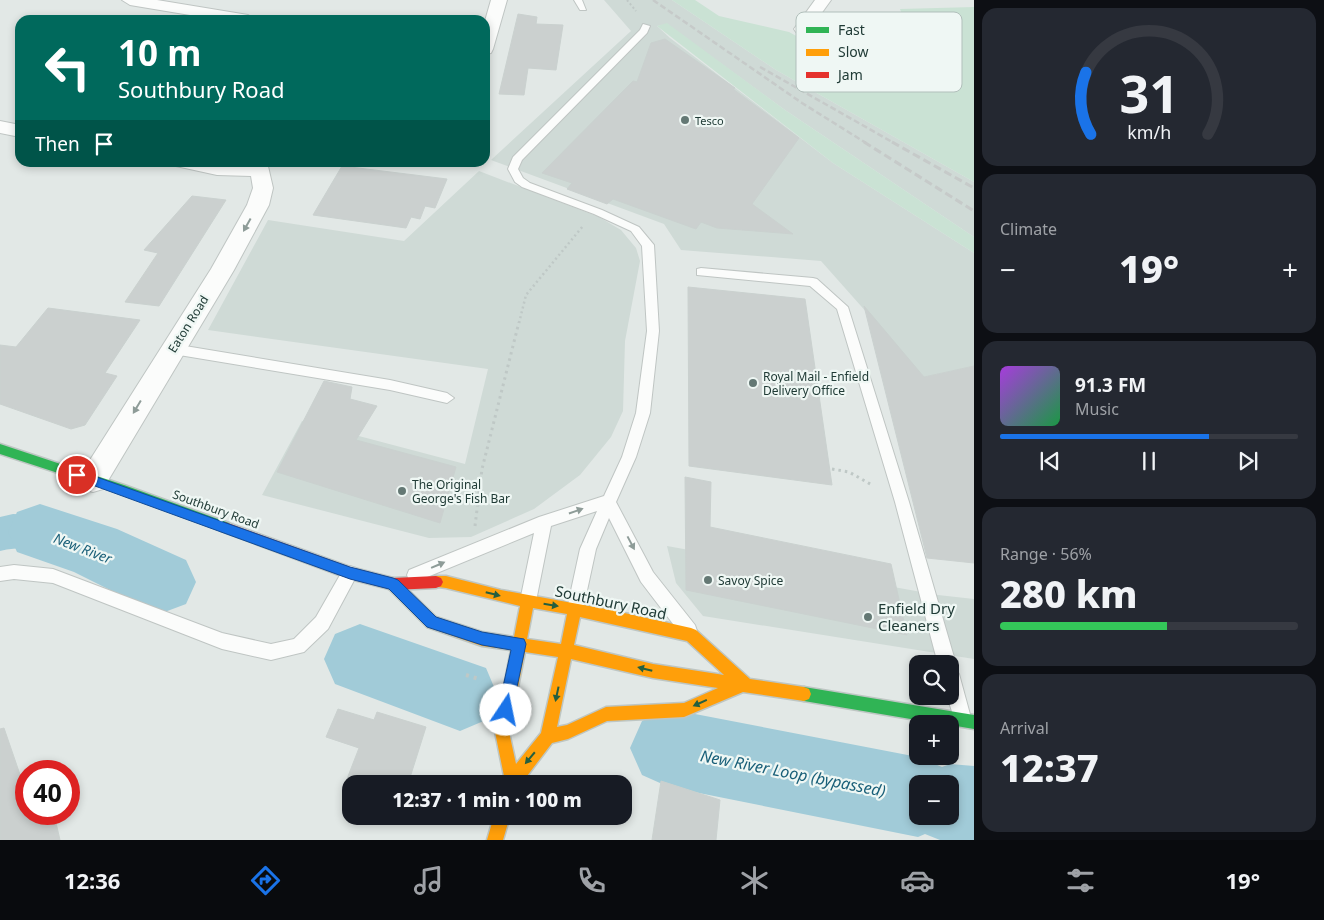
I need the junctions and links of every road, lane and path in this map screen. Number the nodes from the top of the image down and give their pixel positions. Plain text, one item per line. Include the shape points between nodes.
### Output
1 (130, 0) edge
2 (499, 0) edge
3 (578, 0) edge
4 (823, 0) edge
5 (584, 8) dead end
6 (814, 12) edge
7 (248, 15) edge
8 (646, 26) dead end
9 (490, 31) edge
10 (0, 127) edge
11 (15, 130) edge
12 (207, 167) edge
13 (244, 167) edge
14 (258, 167) edge
15 (598, 212) junction
16 (701, 272) dead end
17 (173, 349) junction
18 (447, 398) dead end
19 (0, 450) edge
20 (93, 480) junction
21 (608, 500) junction
22 (544, 522) junction
23 (475, 529) dead end
24 (350, 573) junction
25 (0, 574) edge
26 (393, 584) junction
27 (528, 601) junction
28 (575, 609) junction
29 (691, 635) junction
30 (519, 644) junction
31 (566, 651) junction
32 (944, 655) edge
33 (745, 684) junction
34 (959, 696) edge
35 (969, 721) edge
36 (548, 736) junction
37 (511, 775) edge
38 (517, 775) edge
39 (500, 825) edge
40 (496, 840) edge

1 - 7 street
2 - 9 street
3 - 5 lane
4 - 6 street
8 - 15 lane via 517,159 513,170 526,185
10 - 11 street
12 - 13 street
14 -> 17 street, Eaton Road via 263,188 258,205
15 - 21 lane via 635,229 648,245 653,331 643,413 628,457
15 - 23 path via 526,295 482,469
16 - 32 lane via 813,282 842,307
17 - 18 lane via 373,382
17 -> 20 street, Eaton Road
19 - 20 main road, Southbury Road
20 - 24 main road, Southbury Road
22 -> 21 lane
21 - 28 lane via 588,549
21 -> 29 lane via 647,577
26 -> 22 lane
22 - 27 lane
24 - 25 lane via 322,623 298,646 270,652 222,642 54,576 14,572
24 - 26 main road, Southbury Road
26 -> 27 main road, Southbury Road via 446,582
26 - 30 main road, Southbury Road via 432,622 482,638
27 -> 28 main road, Southbury Road
27 - 30 main road
28 - 29 main road, Southbury Road
28 - 31 main road
29 - 33 main road, Southbury Road
30 - 31 main road, Southbury Road
30 - 37 main road via 502,732
33 -> 31 main road, Southbury Road via 653,671
31 -> 36 main road
33 - 35 main road, Southbury Road
33 -> 36 main road via 684,710 606,714 568,732
34 - 35 lane
36 -> 38 main road
39 - 40 main road

